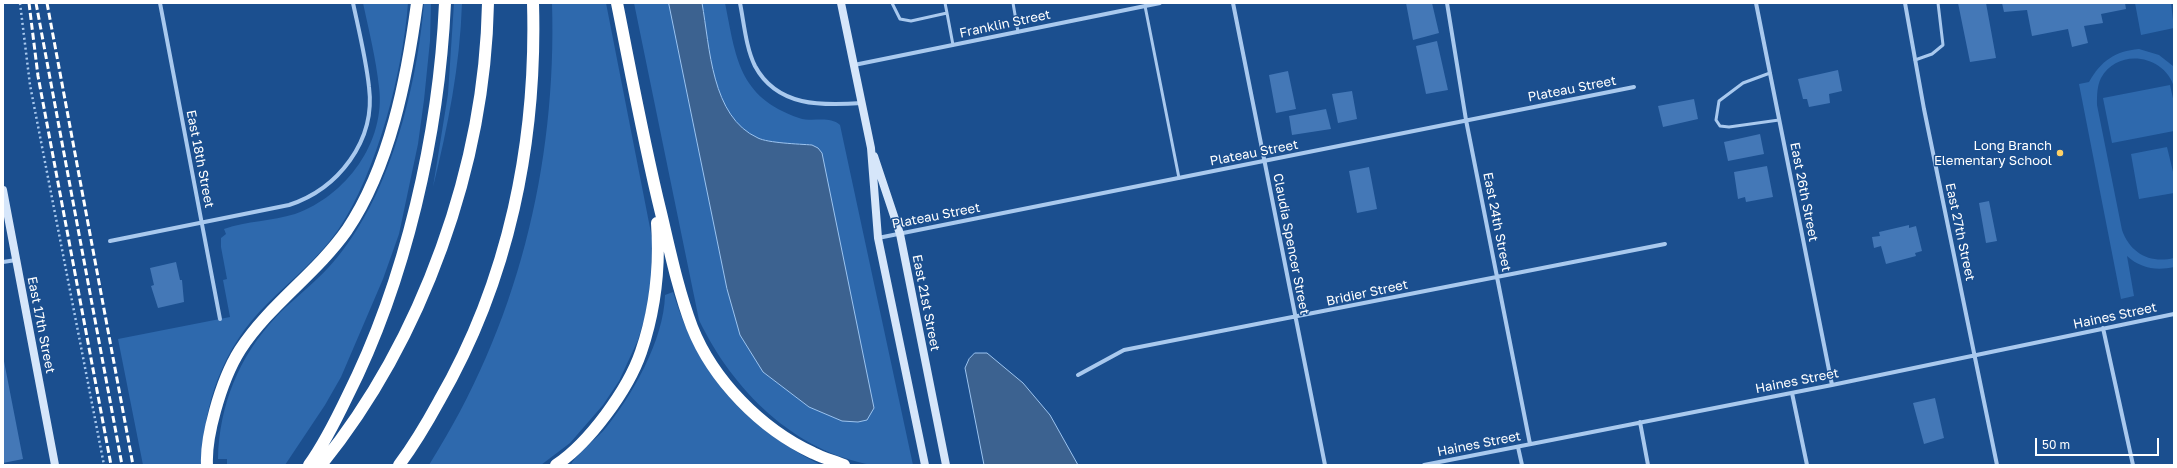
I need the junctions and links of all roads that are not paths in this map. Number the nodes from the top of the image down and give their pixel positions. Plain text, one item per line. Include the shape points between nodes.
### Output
1 (160, 3) edge
2 (353, 3) edge
3 (417, 3) edge
4 (445, 3) edge
5 (488, 3) edge
6 (533, 3) edge
7 (617, 3) edge
8 (740, 3) edge
9 (842, 3) edge
10 (892, 3) edge
11 (945, 3) edge
12 (1013, 3) edge
13 (1160, 3) edge
14 (1233, 3) edge
15 (1447, 3) edge
16 (1756, 3) edge
17 (1905, 3) edge
18 (1938, 3) edge
19 (1144, 6) junction
20 (947, 13) junction
21 (1018, 32) junction
22 (953, 45) junction
23 (1915, 60) junction
24 (854, 65) junction
25 (1770, 73) junction
26 (1634, 87) dead end
27 (862, 103) junction
28 (1466, 120) junction
29 (1779, 120) junction
30 (871, 148) junction
31 (1264, 161) junction
32 (1179, 178) junction
33 (655, 188) junction
34 (3, 190) edge
35 (202, 223) junction
36 (900, 234) junction
37 (878, 238) junction
38 (110, 241) dead end
39 (1665, 244) dead end
40 (16, 260) junction
41 (3, 262) edge
42 (1497, 276) junction
43 (2174, 314) edge
44 (1295, 318) junction
45 (220, 319) dead end
46 (2103, 328) junction
47 (1975, 356) junction
48 (1078, 375) dead end
49 (1832, 385) junction
50 (1792, 393) junction
51 (1640, 422) junction
52 (1530, 444) junction
53 (1518, 446) junction
54 (55, 465) edge
55 (207, 465) edge
56 (309, 465) edge
57 (321, 465) edge
58 (399, 465) edge
59 (556, 465) edge
60 (844, 465) edge
61 (925, 465) edge
62 (946, 465) edge
63 (1325, 465) edge
64 (1424, 465) edge
65 (1522, 465) edge
66 (1648, 465) edge
67 (1807, 465) edge
68 (1997, 465) edge
69 (2133, 465) edge

1 - 35 street, East 18th Street
2 - 35 street via 370,88 364,132 350,162 331,182 300,202
3 - 55 highway via 411,49 399,103 373,181 347,230 252,335 231,366 222,387 209,435
4 - 56 highway via 433,112 417,196 394,284 356,380
5 - 57 highway via 486,52 479,110 448,226 426,286 401,340 363,404
6 - 58 highway via 533,60 528,124 520,183 498,269 485,308 463,358 434,411
7 - 33 highway
8 - 27 street via 755,66 768,83 787,97 807,104 825,106
9 - 24 main road, East 21st Street
10 - 20 lane via 900,19 911,21
11 - 20 lane
12 - 21 lane
13 - 19 street, Franklin Street
14 - 31 street, Claudia Spencer Street
15 - 28 street, East 24th Street
16 - 25 street, East 26th Street
17 - 23 street, East 27th Street
18 - 23 lane via 1943,45 1932,54
19 - 21 street, Franklin Street
19 - 32 lane
20 - 22 lane
21 - 22 street, Franklin Street
22 - 24 street, Franklin Street
23 - 47 street, East 27th Street
24 - 27 main road, East 21st Street
25 - 29 street, East 26th Street
25 - 29 lane via 1743,83 1719,101 1716,120 1720,126 1729,127
26 - 28 street, Plateau Street
27 - 30 main road, East 21st Street
28 - 31 street, Plateau Street
28 - 42 street, East 24th Street
29 - 49 street, East 26th Street
30 - 36 main road, East 21st Street
30 - 37 main road, East 21st Street
31 - 32 street, Plateau Street
31 - 44 street, Claudia Spencer Street
32 - 36 street, Plateau Street
33 - 59 highway via 659,242 657,281 640,353 605,415 586,439
33 - 60 highway via 679,289 693,328 709,360 731,389 782,435 813,453
34 - 40 main road, East 17th Street
35 - 38 street
35 - 45 street, East 18th Street
36 - 37 street, Plateau Street
36 - 62 main road, East 21st Street
37 - 61 main road, East 21st Street
39 - 42 street, Bridier Street
40 - 41 street
40 - 54 main road, East 17th Street
42 - 44 street, Bridier Street
42 - 52 street, East 24th Street
43 - 46 street, Haines Street
44 - 48 street, Bridier Street via 1124,350
44 - 63 street, Claudia Spencer Street
46 - 47 street, Haines Street
46 - 69 street
47 - 49 street, Haines Street
47 - 68 street, East 27th Street
49 - 50 street, Haines Street
50 - 51 street, Haines Street
50 - 67 street
51 - 52 street, Haines Street
51 - 66 street
52 - 53 street, Haines Street
53 - 64 street, Haines Street
53 - 65 street

